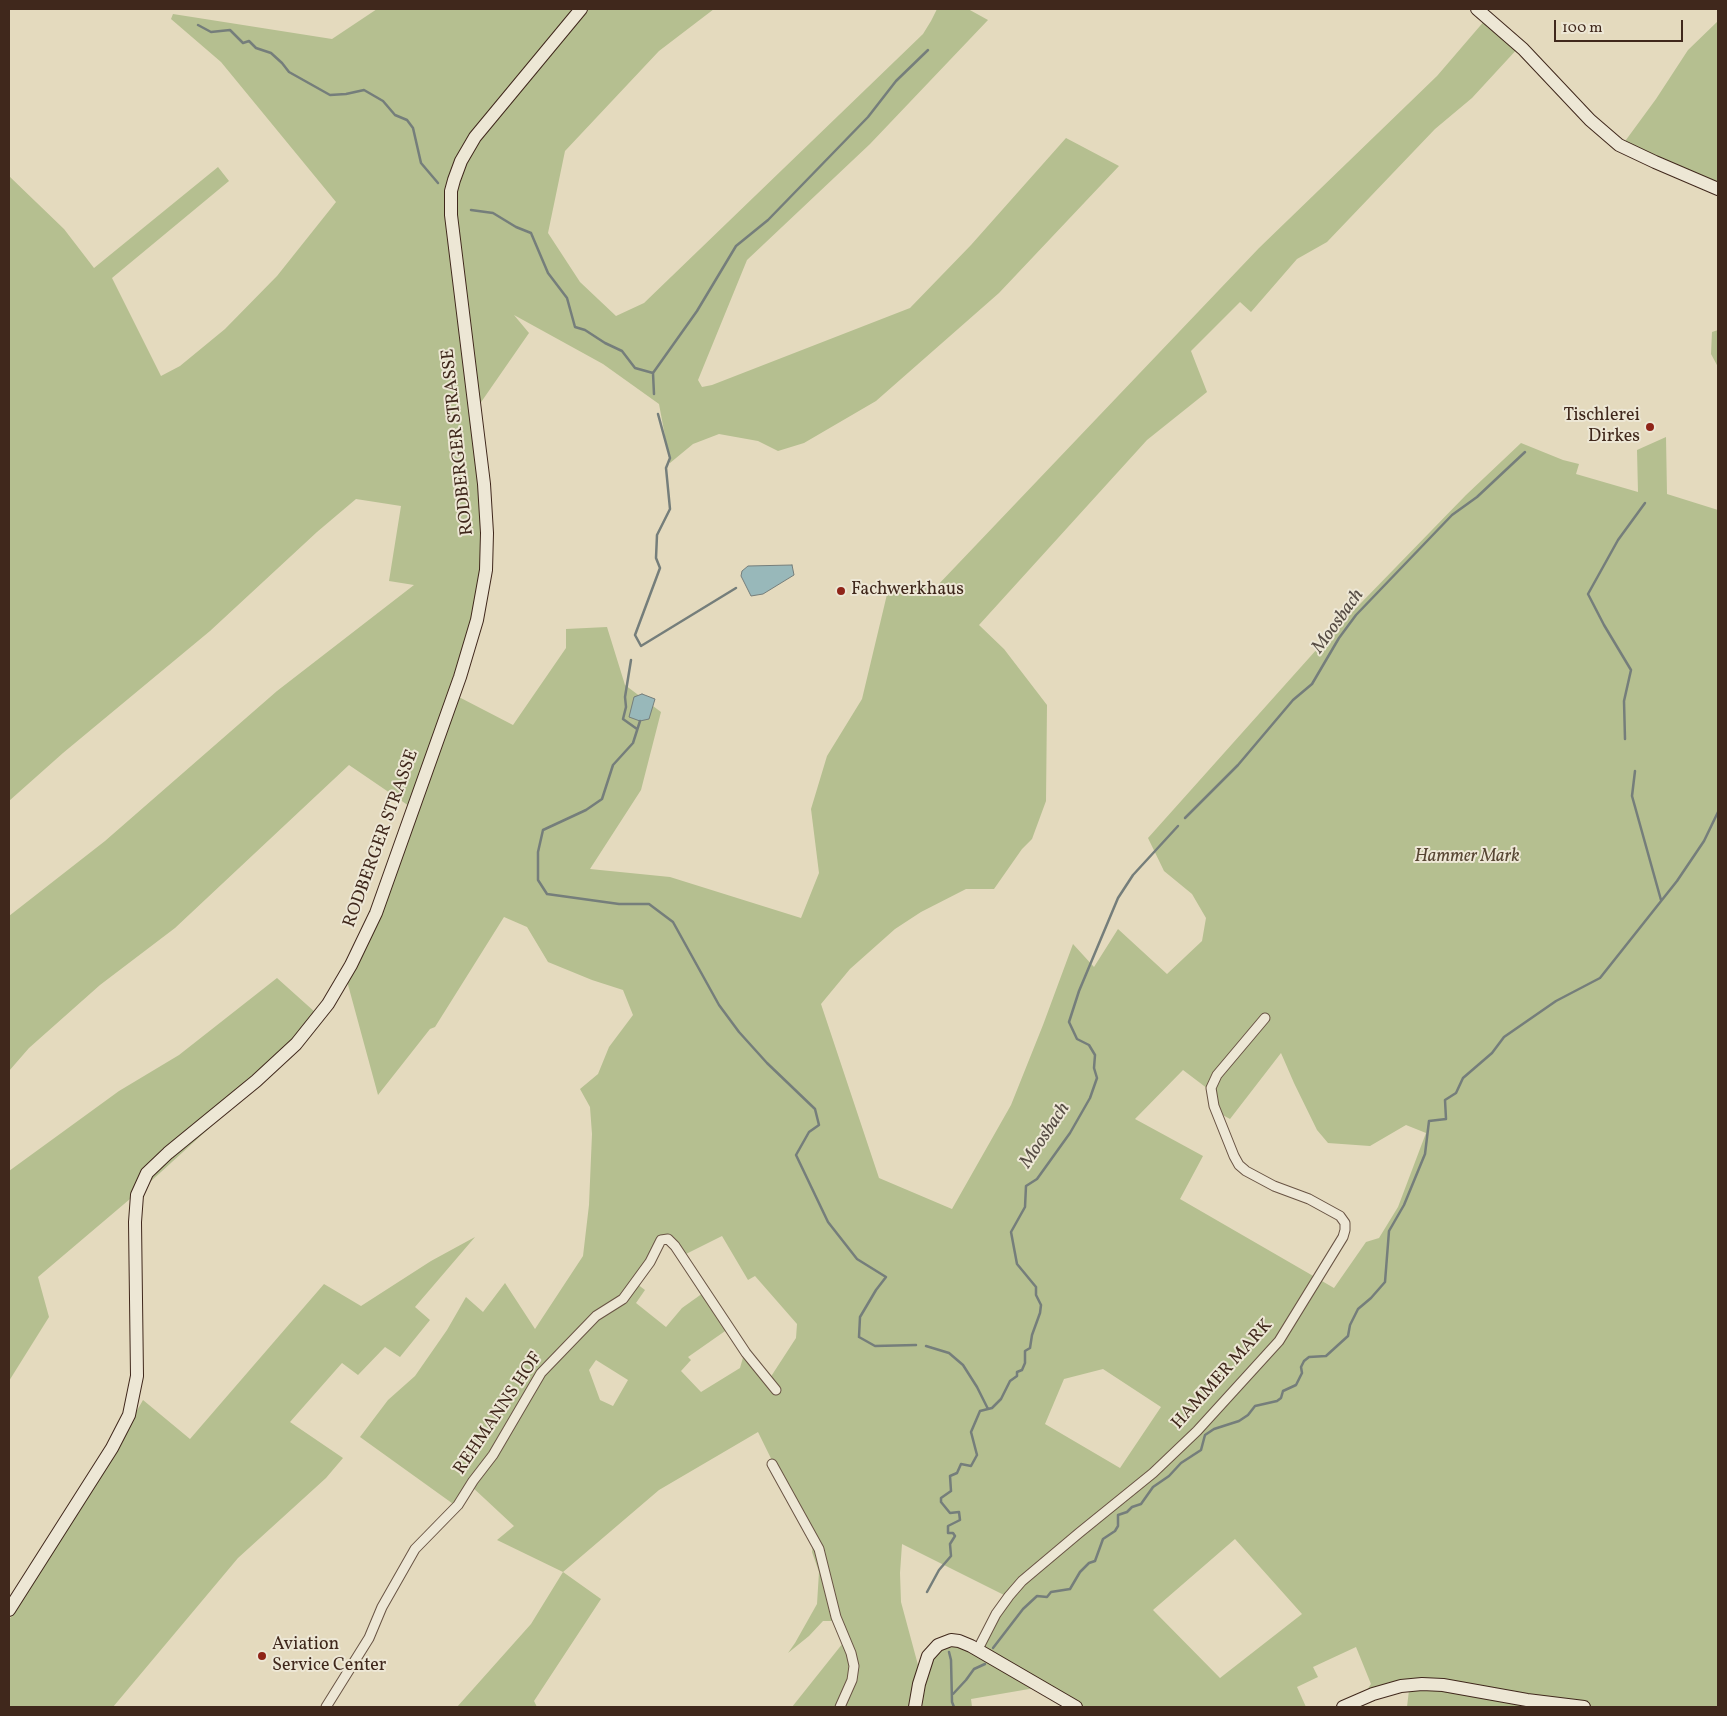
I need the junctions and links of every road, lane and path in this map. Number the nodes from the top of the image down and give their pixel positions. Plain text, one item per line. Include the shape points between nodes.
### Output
1 (581, 9) edge
2 (1477, 9) edge
3 (1718, 189) edge
4 (1266, 1018) dead end
5 (776, 1390) dead end
6 (772, 1464) dead end
7 (9, 1610) edge
8 (978, 1649) junction
9 (326, 1707) edge
10 (840, 1707) edge
11 (915, 1707) edge
12 (1076, 1707) edge
13 (1343, 1707) edge
14 (1584, 1707) edge

1 - 7 street, RODBERGER STRASSE via 475,138 454,180 452,215 484,484 486,570 477,620 460,676 376,913 328,1004 296,1044 147,1173 137,1194 137,1376 129,1415 112,1448
2 - 3 street via 1523,49 1590,120 1620,145
4 - 8 street, HAMMER MARK via 1217,1075 1211,1088 1214,1106 1239,1164 1274,1186 1340,1216 1345,1223 1343,1238 1280,1341 1197,1431 1153,1473 1022,1581 996,1614
5 - 9 street, REHMANNS HOF via 746,1353 675,1246 668,1239 661,1240 646,1268 623,1299 596,1316 542,1373 458,1505 414,1549 369,1638
6 - 10 street via 819,1549 836,1618 852,1653 852,1680
8 - 11 street via 951,1640 932,1650 925,1662
8 - 12 street
13 - 14 street via 1373,1694 1422,1684

